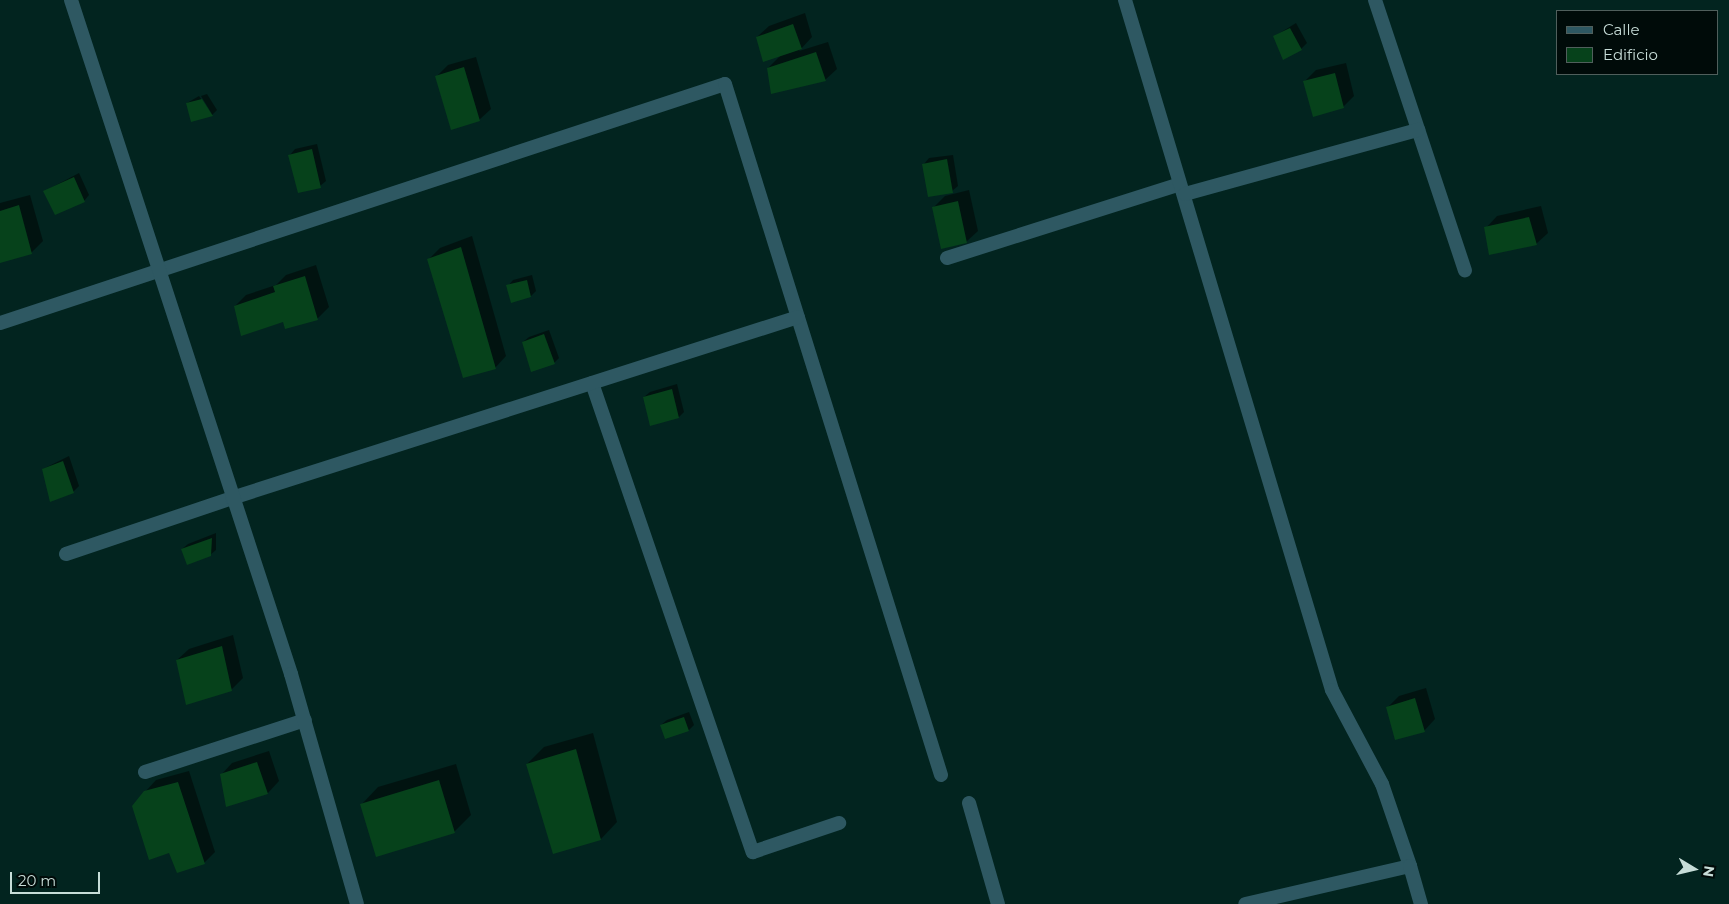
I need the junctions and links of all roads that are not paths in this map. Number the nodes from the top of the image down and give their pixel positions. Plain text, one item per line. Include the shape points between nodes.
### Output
1 (71, 0) edge
2 (1125, 0) edge
3 (1375, 0) edge
4 (1418, 130) junction
5 (1182, 189) junction
6 (947, 258) dead end
7 (1465, 270) dead end
8 (158, 271) junction
9 (798, 317) junction
10 (0, 323) edge
11 (592, 383) junction
12 (232, 498) junction
13 (66, 554) dead end
14 (305, 720) junction
15 (145, 772) dead end
16 (941, 774) dead end
17 (969, 803) dead end
18 (839, 823) dead end
19 (1410, 866) junction
20 (357, 904) edge
21 (998, 904) edge
22 (1245, 904) edge
23 (1421, 904) edge

1 - 8 street
2 - 5 street
3 - 4 street
4 - 5 street
4 - 7 street
5 - 6 street
5 - 19 street via 1332,690 1382,784
8 - 9 street via 725,84
8 - 10 street
8 - 12 street
9 - 11 street
9 - 16 street
11 - 12 street
11 - 18 street via 753,852
12 - 13 street
12 - 14 street
14 - 15 street
14 - 20 street
17 - 21 street
19 - 22 street
19 - 23 street

